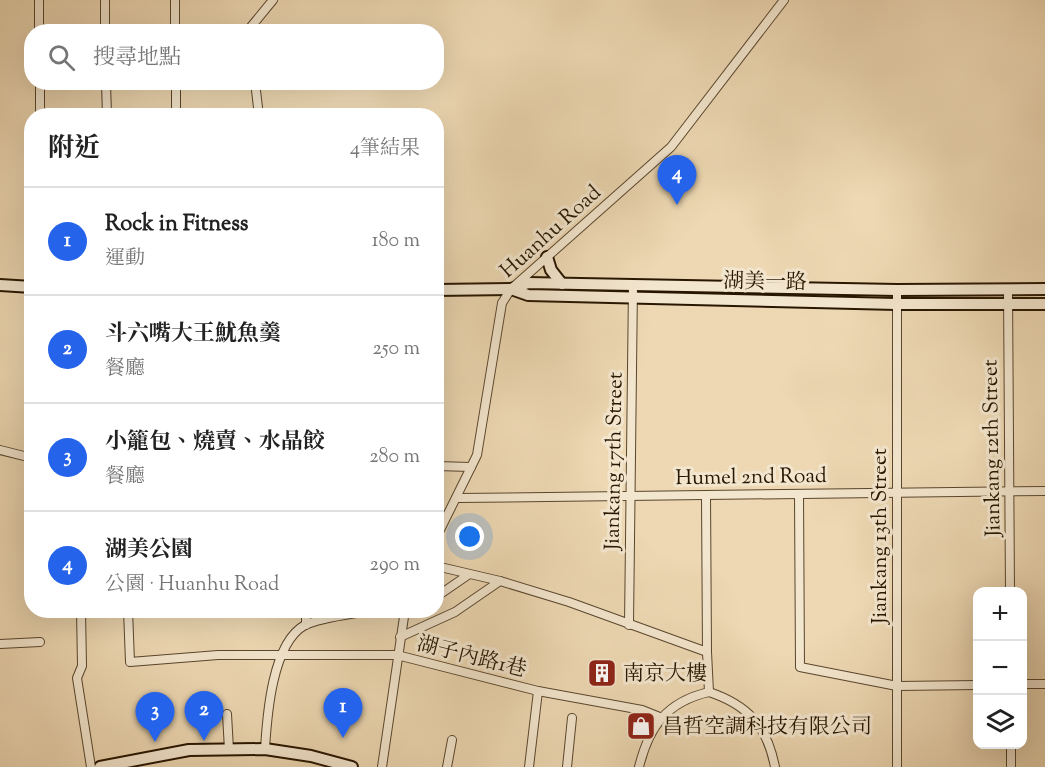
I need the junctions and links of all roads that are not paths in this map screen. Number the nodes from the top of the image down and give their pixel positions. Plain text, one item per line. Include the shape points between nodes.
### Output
1 (39, 0) edge
2 (105, 0) edge
3 (175, 0) edge
4 (273, 0) edge
5 (784, 0) edge
6 (39, 24) edge
7 (105, 24) edge
8 (175, 24) edge
9 (252, 24) edge
10 (40, 90) edge
11 (106, 90) edge
12 (176, 90) edge
13 (256, 90) edge
14 (40, 108) edge
15 (106, 108) edge
16 (176, 108) edge
17 (258, 108) edge
18 (547, 257) junction
19 (562, 284) junction
20 (0, 285) edge
21 (633, 285) junction
22 (24, 286) edge
23 (511, 289) junction
24 (1008, 289) junction
25 (1045, 289) edge
26 (444, 290) edge
27 (897, 290) junction
28 (633, 298) junction
29 (896, 304) junction
30 (1007, 304) junction
31 (1045, 304) edge
32 (0, 450) edge
33 (24, 456) edge
34 (444, 466) edge
35 (471, 468) junction
36 (1045, 491) edge
37 (1010, 492) junction
38 (897, 493) junction
39 (799, 494) junction
40 (630, 495) junction
41 (706, 495) junction
42 (458, 498) junction
43 (444, 523) edge
44 (444, 568) edge
45 (468, 575) junction
46 (500, 581) junction
47 (1010, 587) edge
48 (444, 592) edge
49 (444, 617) edge
50 (81, 618) edge
51 (128, 618) edge
52 (306, 618) edge
53 (337, 618) edge
54 (404, 618) edge
55 (442, 618) edge
56 (306, 625) junction
57 (629, 625) junction
58 (400, 637) junction
59 (40, 642) dead end
60 (0, 644) edge
61 (707, 652) junction
62 (283, 654) junction
63 (397, 656) junction
64 (1027, 684) edge
65 (1045, 684) edge
66 (973, 685) edge
67 (897, 686) junction
68 (538, 691) junction
69 (709, 692) junction
70 (227, 714) dead end
71 (572, 718) dead end
72 (662, 718) junction
73 (452, 740) dead end
74 (265, 749) junction
75 (1011, 749) edge
76 (229, 750) junction
77 (125, 764) edge
78 (91, 767) edge
79 (100, 767) edge
80 (352, 767) edge
81 (382, 767) edge
82 (447, 767) edge
83 (529, 767) edge
84 (567, 767) edge
85 (639, 767) edge
86 (775, 767) edge
87 (897, 767) edge
88 (1011, 767) edge

1 - 6 street
2 - 7 street
3 - 8 street
4 - 9 street
5 - 18 street, Huanhu Road via 671,147
10 - 14 street
11 - 15 street
12 - 16 street
13 - 17 street
18 - 19 street
18 - 23 street, Huanhu Road
19 - 21 street
19 - 23 street via 528,283
20 - 22 street
21 - 27 street
21 - 28 street
23 - 26 street, 湖美一路
23 - 28 street, 湖美一路 via 528,296
23 - 35 street, Huanhu Road via 502,303 477,454
24 - 25 street
24 - 27 street
24 - 30 street
27 - 29 street
28 - 29 street, 湖美一路
28 - 40 street, Jiankang 17th Street
29 - 30 street, 湖美一路
29 - 38 street, Jiankang 13th Street
30 - 31 street, 湖美一路
30 - 37 street, Jiankang 12th Street
32 - 33 street
34 - 35 street
35 - 42 street, Huanhu Road
36 - 37 street, Humel 2nd Road
37 - 38 street, Humel 2nd Road
37 - 47 street, Jiankang 12th Street
38 - 39 street, Humel 2nd Road
38 - 67 street, Jiankang 13th Street
39 - 41 street, Humel 2nd Road
39 - 67 street via 800,667
40 - 41 street, Humel 2nd Road
40 - 42 street, Humel 2nd Road
40 - 57 street, Jiankang 17th Street
41 - 61 street
42 - 43 street, Huanhu Road
44 - 45 street
45 - 46 street
45 - 48 street
46 - 49 street
46 - 57 street
50 - 78 street via 82,666 77,678
51 - 62 street, 湖子內路1巷 via 130,662
52 - 56 street
53 - 56 street
54 - 58 street
55 - 58 street
56 - 62 street via 289,639
57 - 61 street
58 - 63 street
59 - 60 street
61 - 69 street
62 - 63 street, 湖子內路1巷
62 - 74 street via 267,706
63 - 68 street, 湖子內路1巷
63 - 81 street
64 - 65 street
66 - 67 street
67 - 87 street, Jiankang 13th Street
68 - 72 street, 湖子內路1巷 via 642,710
68 - 83 street, 湖子內路1巷
69 - 72 street via 682,701
69 - 86 street via 730,699 750,714 764,733
70 - 76 street
71 - 84 street
72 - 85 street via 649,735
73 - 82 street
74 - 76 street
74 - 80 street
75 - 88 street
76 - 77 street via 189,750
77 - 79 street

